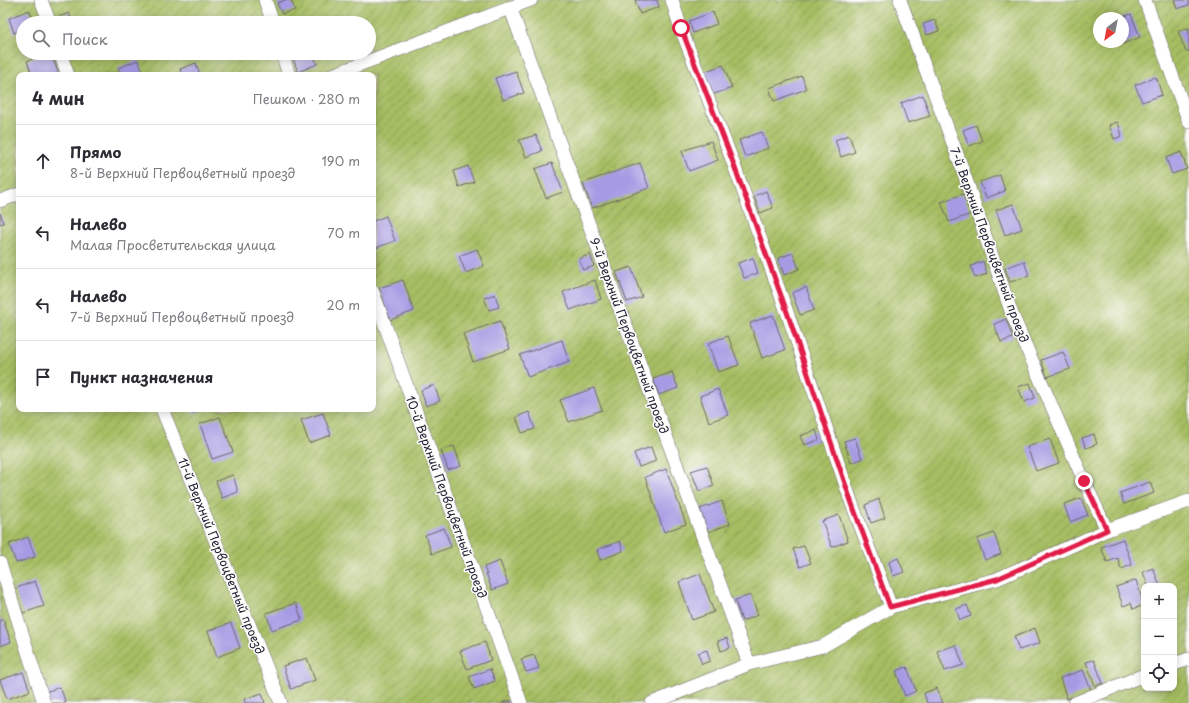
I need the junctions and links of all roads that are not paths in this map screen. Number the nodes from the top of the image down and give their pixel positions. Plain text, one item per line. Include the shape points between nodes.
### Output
1 (42, 0) edge
2 (265, 0) edge
3 (531, 0) edge
4 (672, 0) edge
5 (900, 0) edge
6 (1145, 0) edge
7 (502, 6) edge
8 (48, 16) edge
9 (271, 16) edge
10 (376, 57) edge
11 (63, 60) edge
12 (284, 60) edge
13 (369, 60) edge
14 (67, 72) edge
15 (288, 72) edge
16 (339, 72) edge
17 (1189, 122) edge
18 (16, 195) edge
19 (0, 201) edge
20 (376, 300) edge
21 (163, 412) edge
22 (1189, 501) edge
23 (1107, 530) junction
24 (0, 563) edge
25 (890, 607) junction
26 (1189, 659) edge
27 (1177, 663) edge
28 (748, 664) junction
29 (1141, 676) edge
30 (44, 703) edge
31 (281, 703) edge
32 (521, 703) edge
33 (652, 703) edge
34 (1075, 703) edge

1 - 8 lane
2 - 9 lane
3 - 7 lane
4 - 25 lane via 788,315
5 - 23 lane, 7-й Верхний Первоцветный проезд via 961,165 1012,314
6 - 17 lane
7 - 10 lane
7 - 28 lane, 9-й Верхний Первоцветный проезд
11 - 14 lane
12 - 15 lane
13 - 16 lane
18 - 19 lane
20 - 32 lane, 10-й Верхний Первоцветный проезд
21 - 31 lane, 11-й Верхний Первоцветный проезд
22 - 23 lane
23 - 25 lane via 997,579
24 - 30 lane
25 - 28 lane via 823,646
26 - 27 lane
28 - 33 lane
29 - 34 lane

